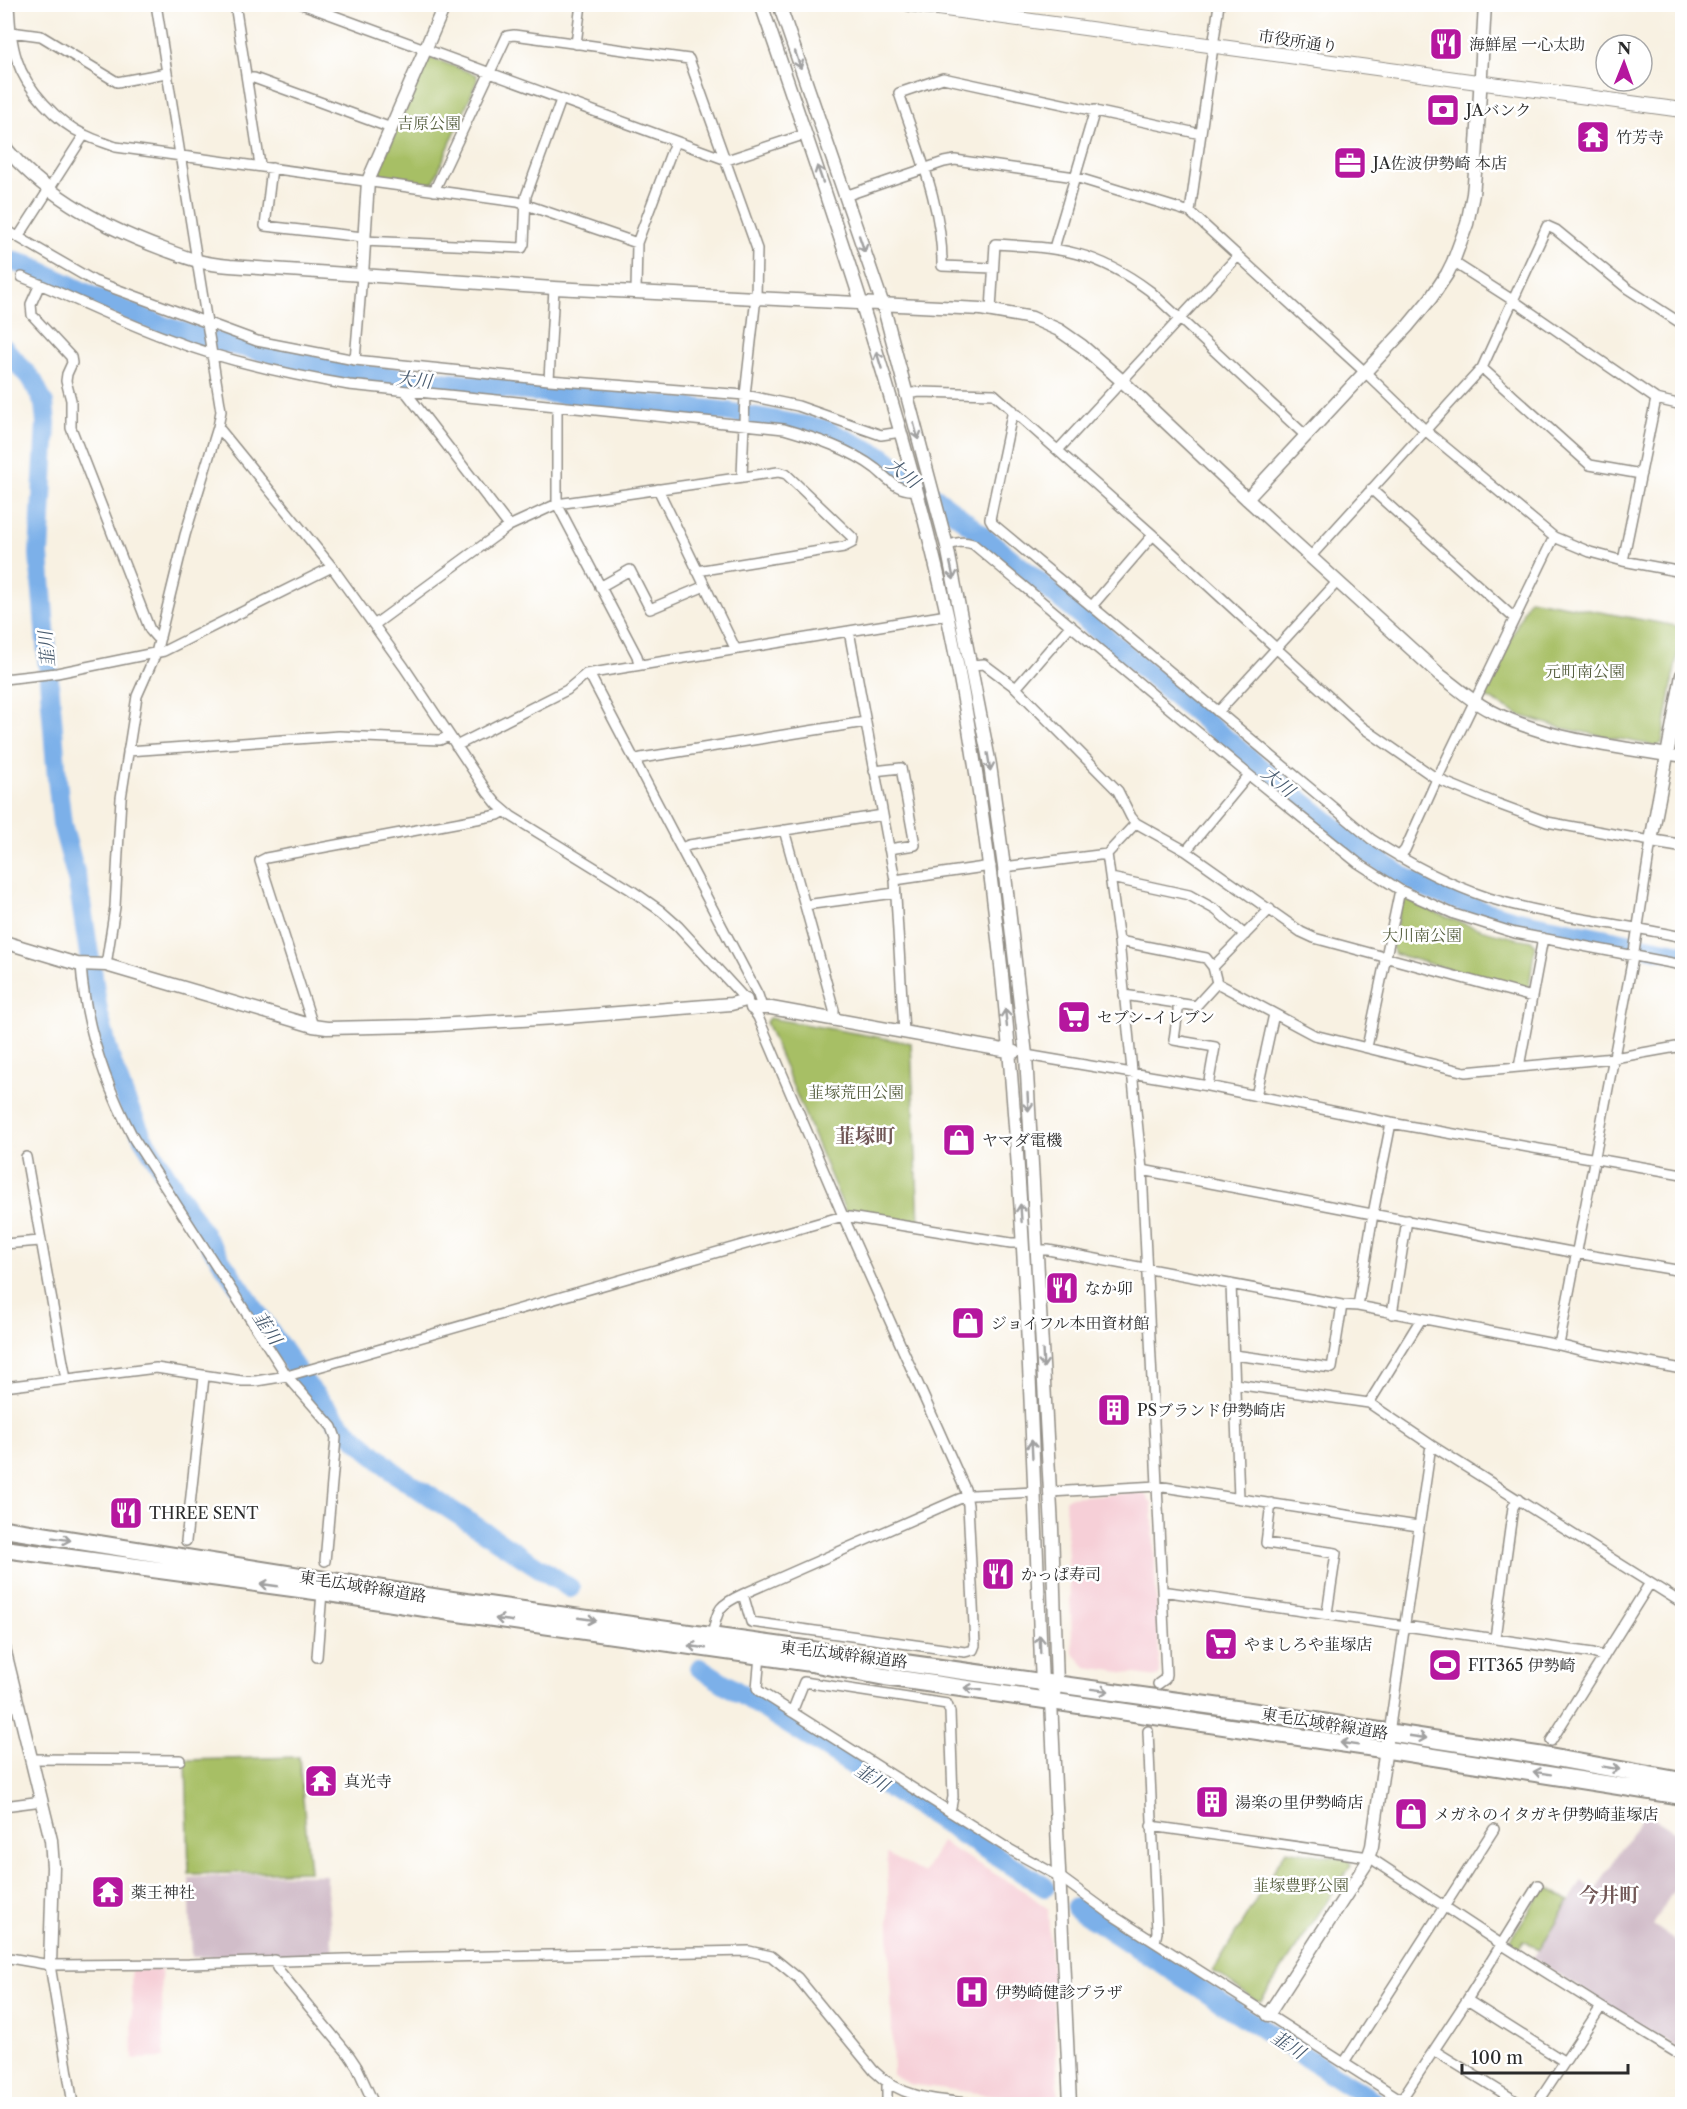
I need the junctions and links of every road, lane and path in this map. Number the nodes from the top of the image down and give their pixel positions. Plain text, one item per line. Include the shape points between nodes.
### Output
1 (9, 4) edge
2 (156, 4) edge
3 (235, 4) edge
4 (302, 4) edge
5 (445, 4) edge
6 (581, 4) edge
7 (761, 4) edge
8 (779, 4) edge
9 (909, 4) edge
10 (1218, 4) edge
11 (1485, 4) edge
12 (11, 32) junction
13 (576, 44) junction
14 (1213, 47) junction
15 (425, 50) junction
16 (166, 73) junction
17 (490, 73) junction
18 (247, 78) junction
19 (1481, 83) junction
20 (561, 100) junction
21 (1095, 110) junction
22 (1683, 110) edge
23 (391, 128) junction
24 (806, 134) junction
25 (1201, 134) junction
26 (84, 135) junction
27 (675, 142) junction
28 (4, 146) edge
29 (180, 157) junction
30 (727, 160) junction
31 (260, 165) junction
32 (272, 168) junction
33 (924, 169) junction
34 (1075, 177) junction
35 (368, 181) junction
36 (50, 189) junction
37 (434, 191) junction
38 (845, 196) junction
39 (526, 204) junction
40 (1190, 212) junction
41 (4, 228) edge
42 (19, 236) junction
43 (363, 239) junction
44 (637, 243) junction
45 (1054, 248) junction
46 (1238, 256) junction
47 (198, 262) junction
48 (1453, 262) junction
49 (993, 268) junction
50 (362, 276) junction
51 (22, 277) dead end
52 (40, 284) junction
53 (554, 288) junction
54 (636, 291) junction
55 (756, 297) junction
56 (1514, 301) junction
57 (862, 303) junction
58 (883, 305) junction
59 (991, 310) junction
60 (1180, 318) junction
61 (1683, 324) edge
62 (206, 325) junction
63 (210, 351) junction
64 (355, 360) junction
65 (1482, 368) junction
66 (1366, 373) junction
67 (549, 380) junction
68 (1121, 380) junction
69 (405, 391) junction
70 (906, 394) junction
71 (745, 398) junction
72 (1656, 399) junction
73 (1683, 405) edge
74 (557, 407) junction
75 (1013, 410) junction
76 (745, 422) junction
77 (218, 427) junction
78 (1425, 431) junction
79 (901, 432) junction
80 (1306, 436) junction
81 (1058, 450) junction
82 (1641, 474) junction
83 (742, 477) junction
84 (658, 489) junction
85 (1371, 489) junction
86 (917, 494) junction
87 (1247, 499) junction
88 (557, 504) junction
89 (509, 526) junction
90 (1153, 535) junction
91 (1554, 537) junction
92 (947, 546) junction
93 (1311, 556) junction
94 (1623, 561) junction
95 (332, 567) junction
96 (697, 571) junction
97 (1683, 572) edge
98 (1338, 581) junction
99 (705, 586) junction
100 (600, 587) junction
101 (1092, 606) junction
102 (947, 615) junction
103 (1514, 618) junction
104 (374, 625) junction
105 (1071, 625) junction
106 (849, 631) junction
107 (160, 638) junction
108 (735, 648) junction
109 (1276, 649) junction
110 (156, 653) junction
111 (639, 664) junction
112 (972, 665) junction
113 (586, 674) junction
114 (1683, 675) edge
115 (4, 679) edge
116 (1016, 688) junction
117 (1475, 701) junction
118 (1218, 712) junction
119 (865, 722) junction
120 (449, 736) junction
121 (456, 746) junction
122 (128, 751) junction
123 (1667, 755) junction
124 (1683, 756) edge
125 (636, 761) junction
126 (874, 771) junction
127 (1249, 775) junction
128 (1437, 779) junction
129 (505, 811) junction
130 (883, 815) junction
131 (1136, 824) junction
132 (784, 830) junction
133 (1651, 841) junction
134 (1683, 846) edge
135 (682, 848) junction
136 (889, 849) junction
137 (1186, 851) junction
138 (1107, 854) junction
139 (1399, 857) junction
140 (990, 866) junction
141 (1004, 867) junction
142 (1111, 878) junction
143 (895, 880) junction
144 (1400, 890) junction
145 (895, 892) junction
146 (805, 905) junction
147 (1270, 909) junction
148 (1638, 930) junction
149 (1245, 934) junction
150 (1683, 937) edge
151 (1543, 938) junction
152 (1119, 941) junction
153 (4, 942) edge
154 (1634, 954) junction
155 (1385, 957) junction
156 (81, 965) junction
157 (106, 965) junction
158 (1683, 965) edge
159 (1213, 967) junction
160 (1217, 983) junction
161 (1124, 995) junction
162 (1532, 997) junction
163 (1179, 1003) junction
164 (754, 1005) junction
165 (1274, 1014) junction
166 (834, 1019) junction
167 (313, 1026) junction
168 (904, 1033) junction
169 (1683, 1046) edge
170 (1367, 1047) junction
171 (1009, 1051) junction
172 (1026, 1055) junction
173 (1614, 1058) junction
174 (1519, 1067) junction
175 (1133, 1074) junction
176 (1208, 1086) junction
177 (1256, 1096) junction
178 (1391, 1123) junction
179 (27, 1157) dead end
180 (1595, 1158) junction
181 (1142, 1170) junction
182 (1683, 1174) edge
183 (1373, 1214) junction
184 (843, 1216) junction
185 (1407, 1220) junction
186 (40, 1241) junction
187 (1023, 1243) junction
188 (4, 1244) edge
189 (1037, 1250) junction
190 (1576, 1253) junction
191 (1146, 1268) junction
192 (1683, 1271) edge
193 (1231, 1284) junction
194 (1342, 1305) junction
195 (1358, 1306) junction
196 (1392, 1314) junction
197 (1421, 1319) junction
198 (1559, 1345) junction
199 (1234, 1355) junction
200 (1683, 1369) edge
201 (289, 1376) junction
202 (204, 1377) junction
203 (66, 1378) junction
204 (1235, 1384) junction
205 (4, 1388) edge
206 (1369, 1403) junction
207 (1431, 1444) junction
208 (1157, 1486) junction
209 (1034, 1492) junction
210 (1050, 1492) junction
211 (967, 1496) junction
212 (1239, 1498) junction
213 (1518, 1499) junction
214 (1272, 1503) junction
215 (1418, 1526) junction
216 (4, 1529) edge
217 (186, 1541) dead end
218 (4, 1549) edge
219 (325, 1561) dead end
220 (1650, 1583) junction
221 (1162, 1591) junction
222 (322, 1592) junction
223 (743, 1594) junction
224 (1683, 1604) edge
225 (1327, 1613) junction
226 (1405, 1625) junction
227 (712, 1636) junction
228 (1495, 1638) junction
229 (4, 1648) edge
230 (760, 1656) junction
231 (317, 1657) dead end
232 (1604, 1657) junction
233 (1158, 1684) dead end
234 (1050, 1690) junction
235 (792, 1712) junction
236 (1148, 1731) dead end
237 (1387, 1741) junction
238 (1551, 1741) dead end
239 (30, 1759) junction
240 (180, 1760) dead end
241 (1683, 1781) edge
242 (1683, 1796) edge
243 (42, 1801) junction
244 (4, 1806) edge
245 (950, 1812) junction
246 (1151, 1826) junction
247 (1494, 1829) dead end
248 (1369, 1857) junction
249 (1060, 1877) junction
250 (1538, 1885) dead end
251 (1445, 1907) junction
252 (1155, 1942) junction
253 (1501, 1944) junction
254 (4, 1958) edge
255 (274, 1960) junction
256 (50, 1965) junction
257 (1467, 2000) junction
258 (1601, 2007) junction
259 (1268, 2015) junction
260 (1435, 2051) junction
261 (1683, 2056) edge
262 (1565, 2062) junction
263 (1344, 2063) junction
264 (887, 2083) junction
265 (1402, 2103) edge
266 (73, 2104) edge
267 (374, 2104) edge
268 (887, 2104) edge
269 (978, 2104) edge
270 (1070, 2104) edge
271 (1521, 2104) edge
272 (1537, 2104) edge

1 - 12 street
2 - 16 street
3 - 18 street
4 - 15 street
5 - 15 street
6 - 13 street
7 - 24 street
8 -> 38 street
9 - 14 main road, 市役所通り
10 - 14 street
11 - 19 street
12 - 16 street via 41,36 117,82
12 - 26 street via 18,62 32,88 55,115
13 - 17 street via 507,36
13 - 30 street via 689,59
14 - 19 main road, 市役所通り
14 - 25 street
15 - 17 street
15 - 23 street
16 - 29 street
17 - 20 street
17 - 37 street
18 - 23 street
18 - 31 street
19 - 22 main road, 市役所通り
19 - 48 street via 1473,194
20 - 27 street
20 - 39 street
21 - 25 street
21 - 33 street via 943,78 899,93
21 - 34 street
23 - 35 street
24 - 30 street
57 -> 24 street
25 - 40 street
26 - 29 street via 116,147
26 - 36 street
27 - 30 street
27 - 44 street
28 - 36 street
29 - 31 street
29 - 47 street
30 - 55 street via 757,249
31 - 32 street
32 - 35 street
32 - 43 street via 265,226
33 - 34 street via 956,160
33 - 38 street
33 - 49 street via 942,240 942,266
34 - 40 street
34 - 45 street
35 - 37 street
35 - 43 street
36 - 42 street
36 - 47 street via 124,235
37 - 39 street
38 -> 58 street
39 - 43 street via 522,248
39 - 44 street
40 - 46 street
41 - 42 street
42 - 62 street via 93,280
43 - 50 street
44 - 54 street
45 - 49 street via 995,244
45 - 60 street via 1089,257 1127,274
46 - 60 street
46 - 66 street
47 - 50 street
47 - 62 street
48 - 56 street
48 - 66 street via 1422,311
49 - 59 street
50 - 53 street
50 - 64 street
51 - 52 street
52 - 63 street via 165,338
52 - 107 street via 30,310 71,357 66,381 71,428 150,630
53 - 54 street
53 - 67 street
54 - 55 street
55 - 57 street
55 - 71 street
56 - 61 street via 1547,226 1628,289
56 - 65 street
56 - 72 street
57 - 58 street
79 -> 57 street
58 - 59 street
58 - 70 street
59 - 68 street via 1032,318 1059,330
60 - 68 street
60 - 80 street
62 - 63 street
62 - 64 street via 256,341
63 - 69 street via 319,380
63 - 77 street via 221,411
64 - 67 street
65 - 78 street
65 - 82 street via 1590,465
66 - 78 street
66 - 80 street
67 - 71 street
68 - 81 street
68 - 87 street
69 - 74 street
69 - 89 street
70 - 75 street via 994,394
70 -> 92 street
71 - 76 street
71 - 79 street via 798,406 881,435
72 - 73 street
72 - 82 street
74 - 76 street
74 - 88 street
75 - 81 street
75 - 101 street via 990,519
76 - 83 street
76 - 86 street via 823,442 868,463 902,489
77 - 95 street
77 - 107 street
78 - 85 street
78 - 91 street
79 - 86 street
80 - 87 street
81 - 90 street
82 - 94 street
83 - 84 street
83 - 96 street via 786,474 849,532 852,543
84 - 88 street
84 - 96 street
85 - 93 street
85 - 103 street
86 - 102 street
87 - 93 street
88 - 89 street
88 - 100 street
89 - 104 street
90 - 101 street
90 - 109 street
91 - 94 street
91 - 103 street
92 - 105 street via 966,541 973,544
92 -> 112 street
93 - 98 street
94 - 97 street
95 - 104 street
95 - 110 street
96 - 99 street
98 - 109 street
98 - 117 street via 1440,675
99 - 100 street via 650,609 630,570
99 - 108 street
100 - 111 street
101 - 118 street
102 - 106 street
102 - 140 street
103 - 117 street
104 - 120 street
105 - 116 street
105 - 127 street
106 - 108 street
106 - 119 street
107 - 110 street
108 - 111 street
109 - 118 street
109 - 128 street via 1362,727
110 - 115 street via 57,673
110 - 122 street via 137,696
111 - 113 street
112 - 116 street via 984,664
112 -> 141 street
113 - 121 street via 567,690
113 - 125 street
114 - 123 street
116 - 131 street via 1118,791
117 - 123 street via 1514,722 1548,734
117 - 128 street
118 - 139 street via 1371,839
119 - 125 street
119 - 126 street
120 - 121 street
120 - 122 street via 440,740 339,736
121 - 129 street
122 - 157 street via 121,798 115,907
123 - 124 street
123 - 133 street
125 - 135 street
126 - 130 street
126 - 136 street via 901,768 915,845
127 - 137 street
127 - 144 street via 1358,862
128 - 133 street via 1547,822
128 - 139 street
129 - 164 street via 661,911
129 - 167 street via 498,816 260,861
130 - 132 street
130 - 136 street
131 - 137 street
131 - 138 street
132 - 135 street
132 - 146 street
133 - 134 street
133 - 148 street
135 - 164 street via 758,995
136 - 143 street
137 - 147 street
138 - 141 street
138 - 142 street
139 - 148 street via 1435,877 1489,898
140 - 143 street
171 -> 140 street
141 - 172 street
142 - 149 street via 1189,895 1216,910
142 - 152 street
143 - 145 street
144 - 151 street via 1481,923
144 - 155 street
145 - 146 street
145 - 168 street
146 - 166 street
147 - 149 street
147 - 155 street via 1314,938
148 - 150 street
148 - 154 street
149 - 159 street
151 - 154 street
151 - 162 street
152 - 159 street via 1206,958
152 - 161 street
153 - 156 street
154 - 158 street
154 - 173 street
155 - 162 street
155 - 170 street
156 - 157 street
156 - 201 street via 93,1034 122,1117 146,1160
157 - 167 street
159 - 160 street
160 - 163 street via 1196,1005
160 - 165 street
161 - 163 street
161 - 175 street
162 - 174 street
163 - 176 street via 1174,1040 1215,1047
164 - 166 street
164 - 167 street via 340,1029
164 - 184 street
165 - 170 street via 1314,1035
165 - 177 street
166 - 168 street
168 - 171 street
169 - 173 street
170 - 174 street via 1465,1072
171 - 172 street
187 -> 171 street
172 - 175 street
172 -> 189 street
173 - 174 street
173 - 180 street
175 - 176 street
175 - 181 street
176 - 177 street
177 - 178 street
178 - 180 street
178 - 183 street
179 - 186 street
180 - 182 street
180 - 190 street
181 - 183 street
181 - 191 street
183 - 185 street
183 - 195 street
184 - 187 street
184 - 201 street
184 - 211 street
185 - 190 street
185 - 196 street
186 - 188 street
186 - 203 street
209 -> 187 street
189 - 191 street
189 -> 210 street
190 - 192 street
190 - 198 street
191 - 193 street
191 - 208 street
193 - 194 street
193 - 199 street
194 - 195 street
194 - 199 street via 1332,1368
195 - 196 street
196 - 197 street
197 - 198 street
197 - 206 street
198 - 200 street
199 - 204 street
201 - 202 street via 256,1382
201 - 219 street via 332,1427 336,1438
202 - 203 street via 156,1368
202 - 217 street
203 - 205 street
204 - 206 street
204 - 212 street
206 - 207 street
207 - 213 street
207 - 215 street
208 - 210 street
208 - 212 street
208 - 221 street
209 - 211 street
234 -> 209 street
210 - 234 street
211 - 223 street
211 - 223 street via 975,1645 969,1652 751,1622
212 - 214 street
213 - 220 street
213 - 228 street
214 - 215 street
214 - 225 street via 1266,1543 1336,1553
215 - 226 street
216 -> 227 highway, 東毛広域幹線道路 via 452,1600
222 -> 218 highway, 東毛広域幹線道路
220 - 224 street
220 - 232 street
221 - 225 street
221 - 233 street via 1166,1674
230 -> 222 highway, 東毛広域幹線道路
222 - 231 street
223 - 227 street via 721,1607
225 - 226 street
226 - 228 street
226 - 237 street
227 - 234 highway, 東毛広域幹線道路 via 886,1659
228 - 232 street
229 - 239 street
234 -> 230 highway, 東毛広域幹線道路 via 885,1677
230 - 235 street via 757,1688
232 - 238 street
234 - 237 highway, 東毛広域幹線道路 via 1250,1711
234 - 249 street
235 - 245 street
235 - 245 street via 804,1682 947,1704
236 - 246 street
237 -> 241 highway, 東毛広域幹線道路 via 1544,1756
242 -> 237 highway, 東毛広域幹線道路
237 - 248 street
239 - 240 street
239 - 243 street
243 - 244 street
243 - 256 street via 53,1867
245 - 249 street
246 - 248 street
246 - 252 street
247 - 251 street
248 - 251 street
248 - 259 street
249 - 252 street
249 - 270 street
250 - 253 street
251 - 253 street
251 - 263 street
252 - 259 street
253 - 257 street
253 - 258 street
254 - 256 street
255 - 256 street
255 - 264 street via 758,1952 771,1956 798,1978
255 - 267 street via 349,2055
256 - 266 street
257 - 260 street
257 - 262 street
258 - 261 street
258 - 262 street
259 - 263 street
260 - 265 street
260 - 271 street
262 - 272 street
263 - 265 street
264 - 268 street
264 - 269 street via 926,2098

